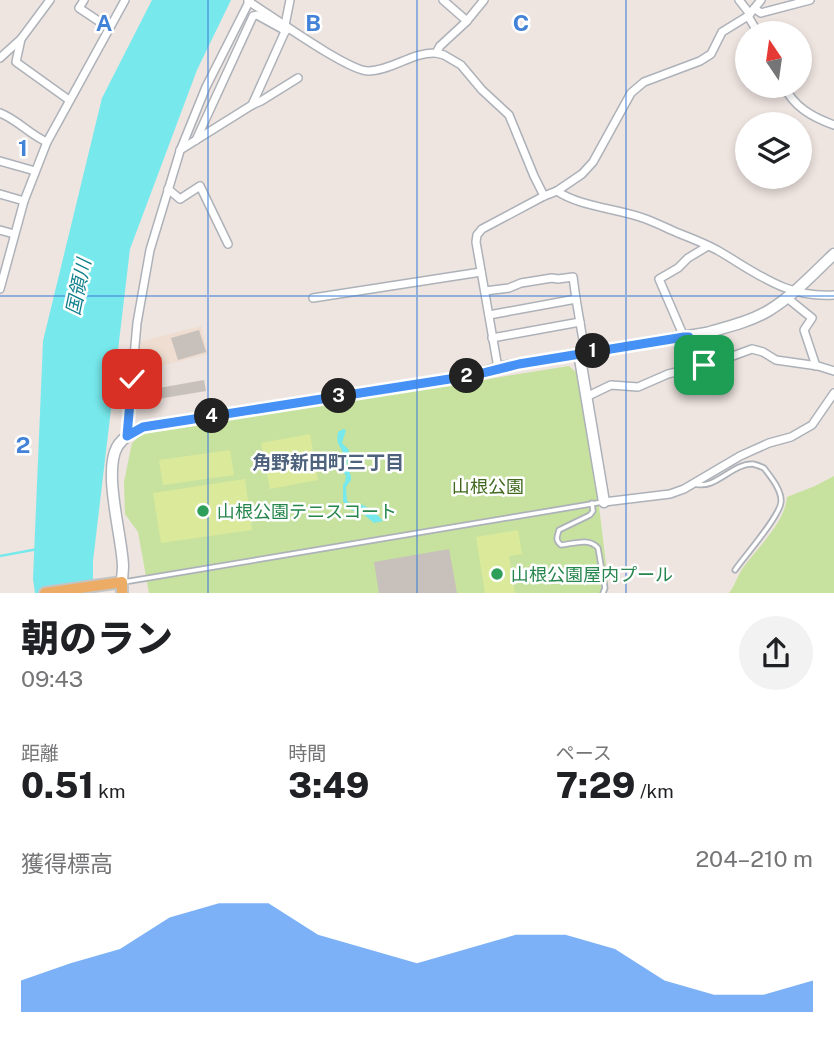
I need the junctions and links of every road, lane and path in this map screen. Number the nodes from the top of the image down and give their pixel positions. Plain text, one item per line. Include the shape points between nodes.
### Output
1 (50, 0) edge
2 (84, 0) edge
3 (125, 0) edge
4 (290, 0) edge
5 (443, 0) edge
6 (484, 0) edge
7 (740, 0) edge
8 (761, 0) edge
9 (810, 0) edge
10 (249, 1) edge
11 (751, 13) junction
12 (467, 21) junction
13 (754, 21) edge
14 (286, 27) junction
15 (109, 29) junction
16 (21, 39) junction
17 (436, 53) junction
18 (0, 58) edge
19 (298, 78) dead end
20 (792, 98) edge
21 (69, 100) junction
22 (252, 105) junction
23 (0, 113) edge
24 (834, 125) edge
25 (197, 140) junction
26 (47, 142) junction
27 (180, 151) junction
28 (0, 161) edge
29 (34, 171) junction
30 (168, 189) junction
31 (557, 191) junction
32 (0, 194) edge
33 (544, 196) junction
34 (24, 201) junction
35 (0, 230) edge
36 (14, 234) junction
37 (228, 244) dead end
38 (708, 246) junction
39 (834, 254) edge
40 (2, 270) edge
41 (481, 272) junction
42 (0, 289) edge
43 (485, 292) junction
44 (790, 295) junction
45 (834, 295) edge
46 (313, 298) dead end
47 (576, 299) junction
48 (489, 315) junction
49 (580, 322) junction
50 (686, 337) junction
51 (492, 338) junction
52 (582, 353) junction
53 (704, 365) junction
54 (816, 366) junction
55 (498, 368) junction
56 (834, 371) edge
57 (834, 393) edge
58 (586, 397) junction
59 (127, 436) junction
60 (693, 483) junction
61 (604, 502) junction
62 (592, 503) junction
63 (735, 570) dead end
64 (122, 588) edge
65 (44, 593) edge
66 (603, 593) edge

1 - 16 street
2 - 15 street via 79,8
3 - 15 street
4 - 14 street
5 - 12 street
6 - 12 street
7 - 11 street
8 - 11 street
9 - 11 street
10 - 14 street
10 - 27 street
11 - 13 street
11 - 31 street via 722,32 711,54 645,82 631,93 593,162
12 - 17 street
14 - 17 street via 365,71
14 - 22 street
14 - 25 street via 253,16
15 - 21 street
16 - 18 street
16 - 21 street via 16,62
17 - 33 street via 461,65 509,116
19 - 22 street
20 - 24 street via 803,112
21 - 26 street
22 - 25 street
23 - 26 street
25 - 27 street
26 - 29 street
27 - 30 street
28 - 29 street
29 - 34 street
30 - 37 street via 180,199 200,186
30 - 59 street via 150,250 137,323
31 - 33 street
31 - 38 street via 647,219
32 - 34 street
33 - 41 street via 477,235
34 - 36 street
35 - 36 street
36 - 40 street
38 - 44 street
38 - 50 street via 659,279
39 - 44 street
40 - 42 street
41 - 43 street
41 - 46 street
43 - 47 street via 573,277
43 - 48 street
44 - 45 street
44 - 50 street via 736,324
44 - 54 street via 812,318 804,330
47 - 48 street
47 - 49 street
48 - 51 street
49 - 51 street
49 - 52 street
50 - 52 street
50 - 53 street
51 - 55 street
52 - 55 street
52 - 58 street
53 - 54 street via 752,349 776,360
53 - 58 street via 638,387 611,385
54 - 56 street
55 - 59 street via 143,427
57 - 60 street via 812,425 740,456
58 - 61 street
59 - 64 street via 113,461
60 - 61 street via 670,494
60 - 63 lane via 701,486 752,464 764,468 780,495 776,514
61 - 62 lane
62 - 64 lane
62 - 66 lane via 590,515 559,530 556,537 561,545 595,544
64 - 65 main road via 106,584

